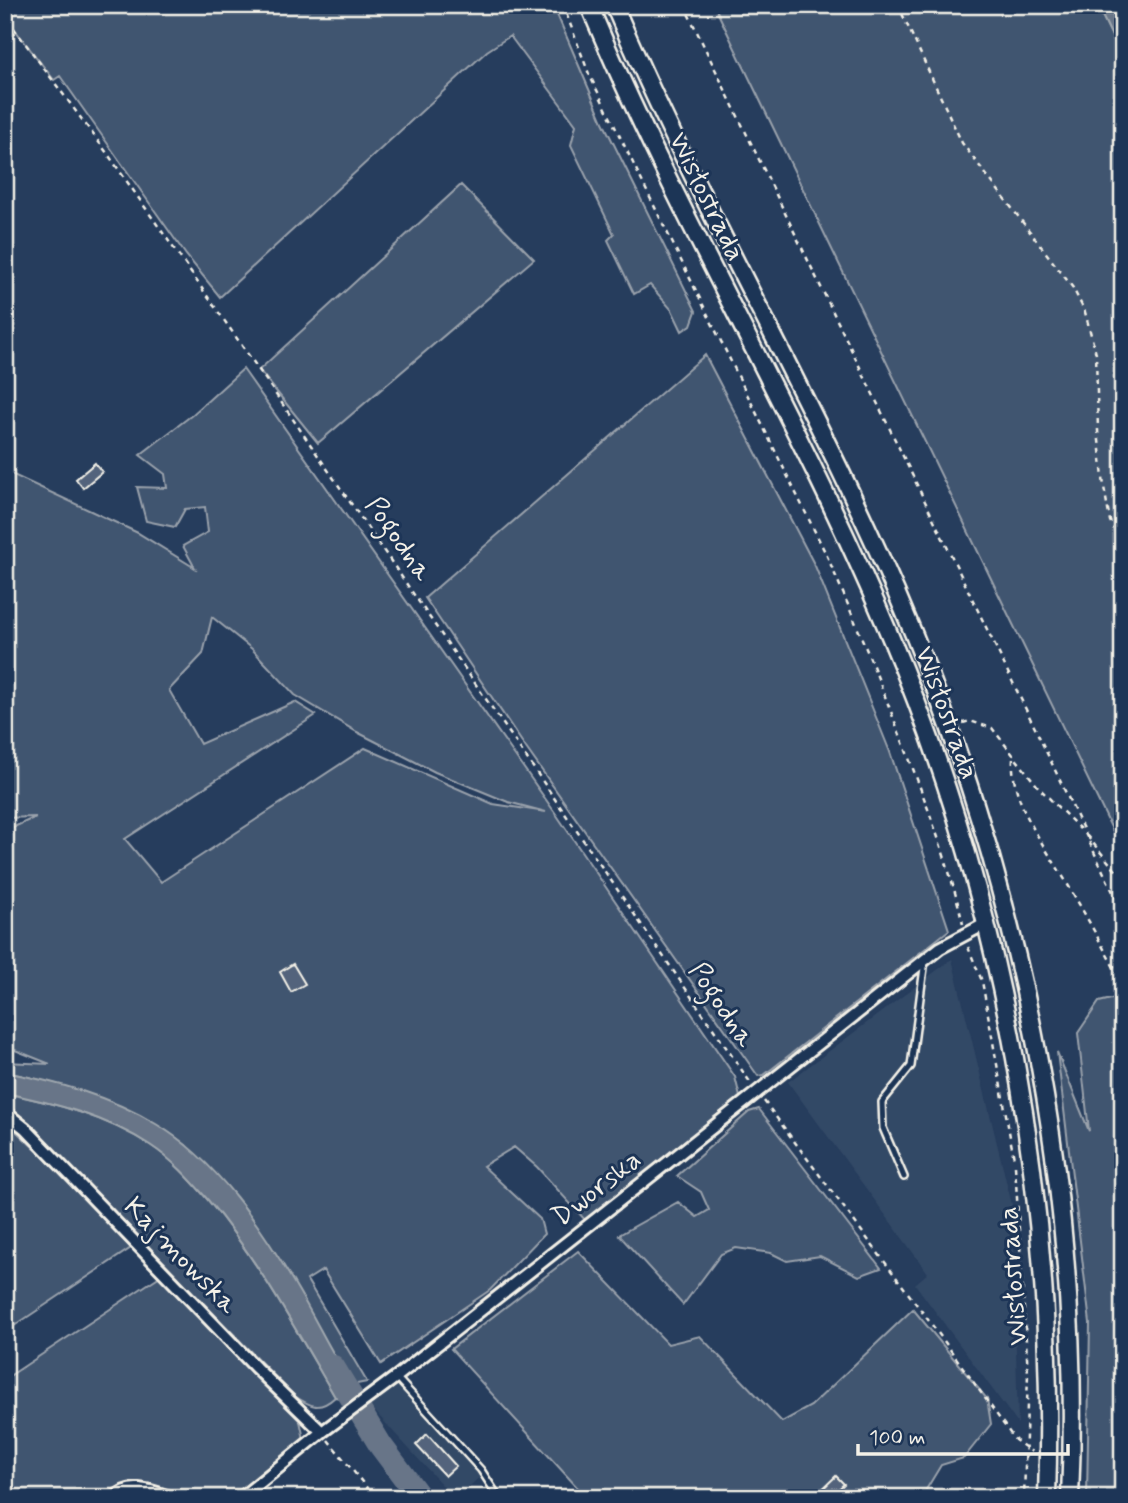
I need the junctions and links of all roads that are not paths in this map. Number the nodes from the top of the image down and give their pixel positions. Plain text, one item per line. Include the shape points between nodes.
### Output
1 (589, 5) edge
2 (614, 5) edge
3 (1007, 917) junction
4 (985, 924) junction
5 (925, 960) junction
6 (5, 1112) edge
7 (904, 1177) dead end
8 (396, 1377) junction
9 (322, 1432) junction
10 (115, 1498) edge
11 (173, 1498) edge
12 (241, 1498) edge
13 (499, 1498) edge
14 (1047, 1498) edge
15 (1070, 1498) edge

1 - 4 main road, Wisłostrada via 649,141 824,492 891,639 944,780
2 - 3 main road, Wisłostrada via 692,176 896,592 949,726
3 - 4 main road
3 - 15 main road, Wisłostrada via 1034,1034 1062,1234 1071,1388
4 - 5 street, Dworska
4 - 14 main road, Wisłostrada via 1014,1058 1038,1225 1048,1388
5 - 7 lane via 911,1066 882,1102 883,1128
5 - 8 street, Dworska
6 - 9 street, Kajmowska
8 - 9 street, Dworska
8 - 13 lane via 481,1470
9 - 12 street, Dworska
10 - 11 street via 124,1489 135,1489

